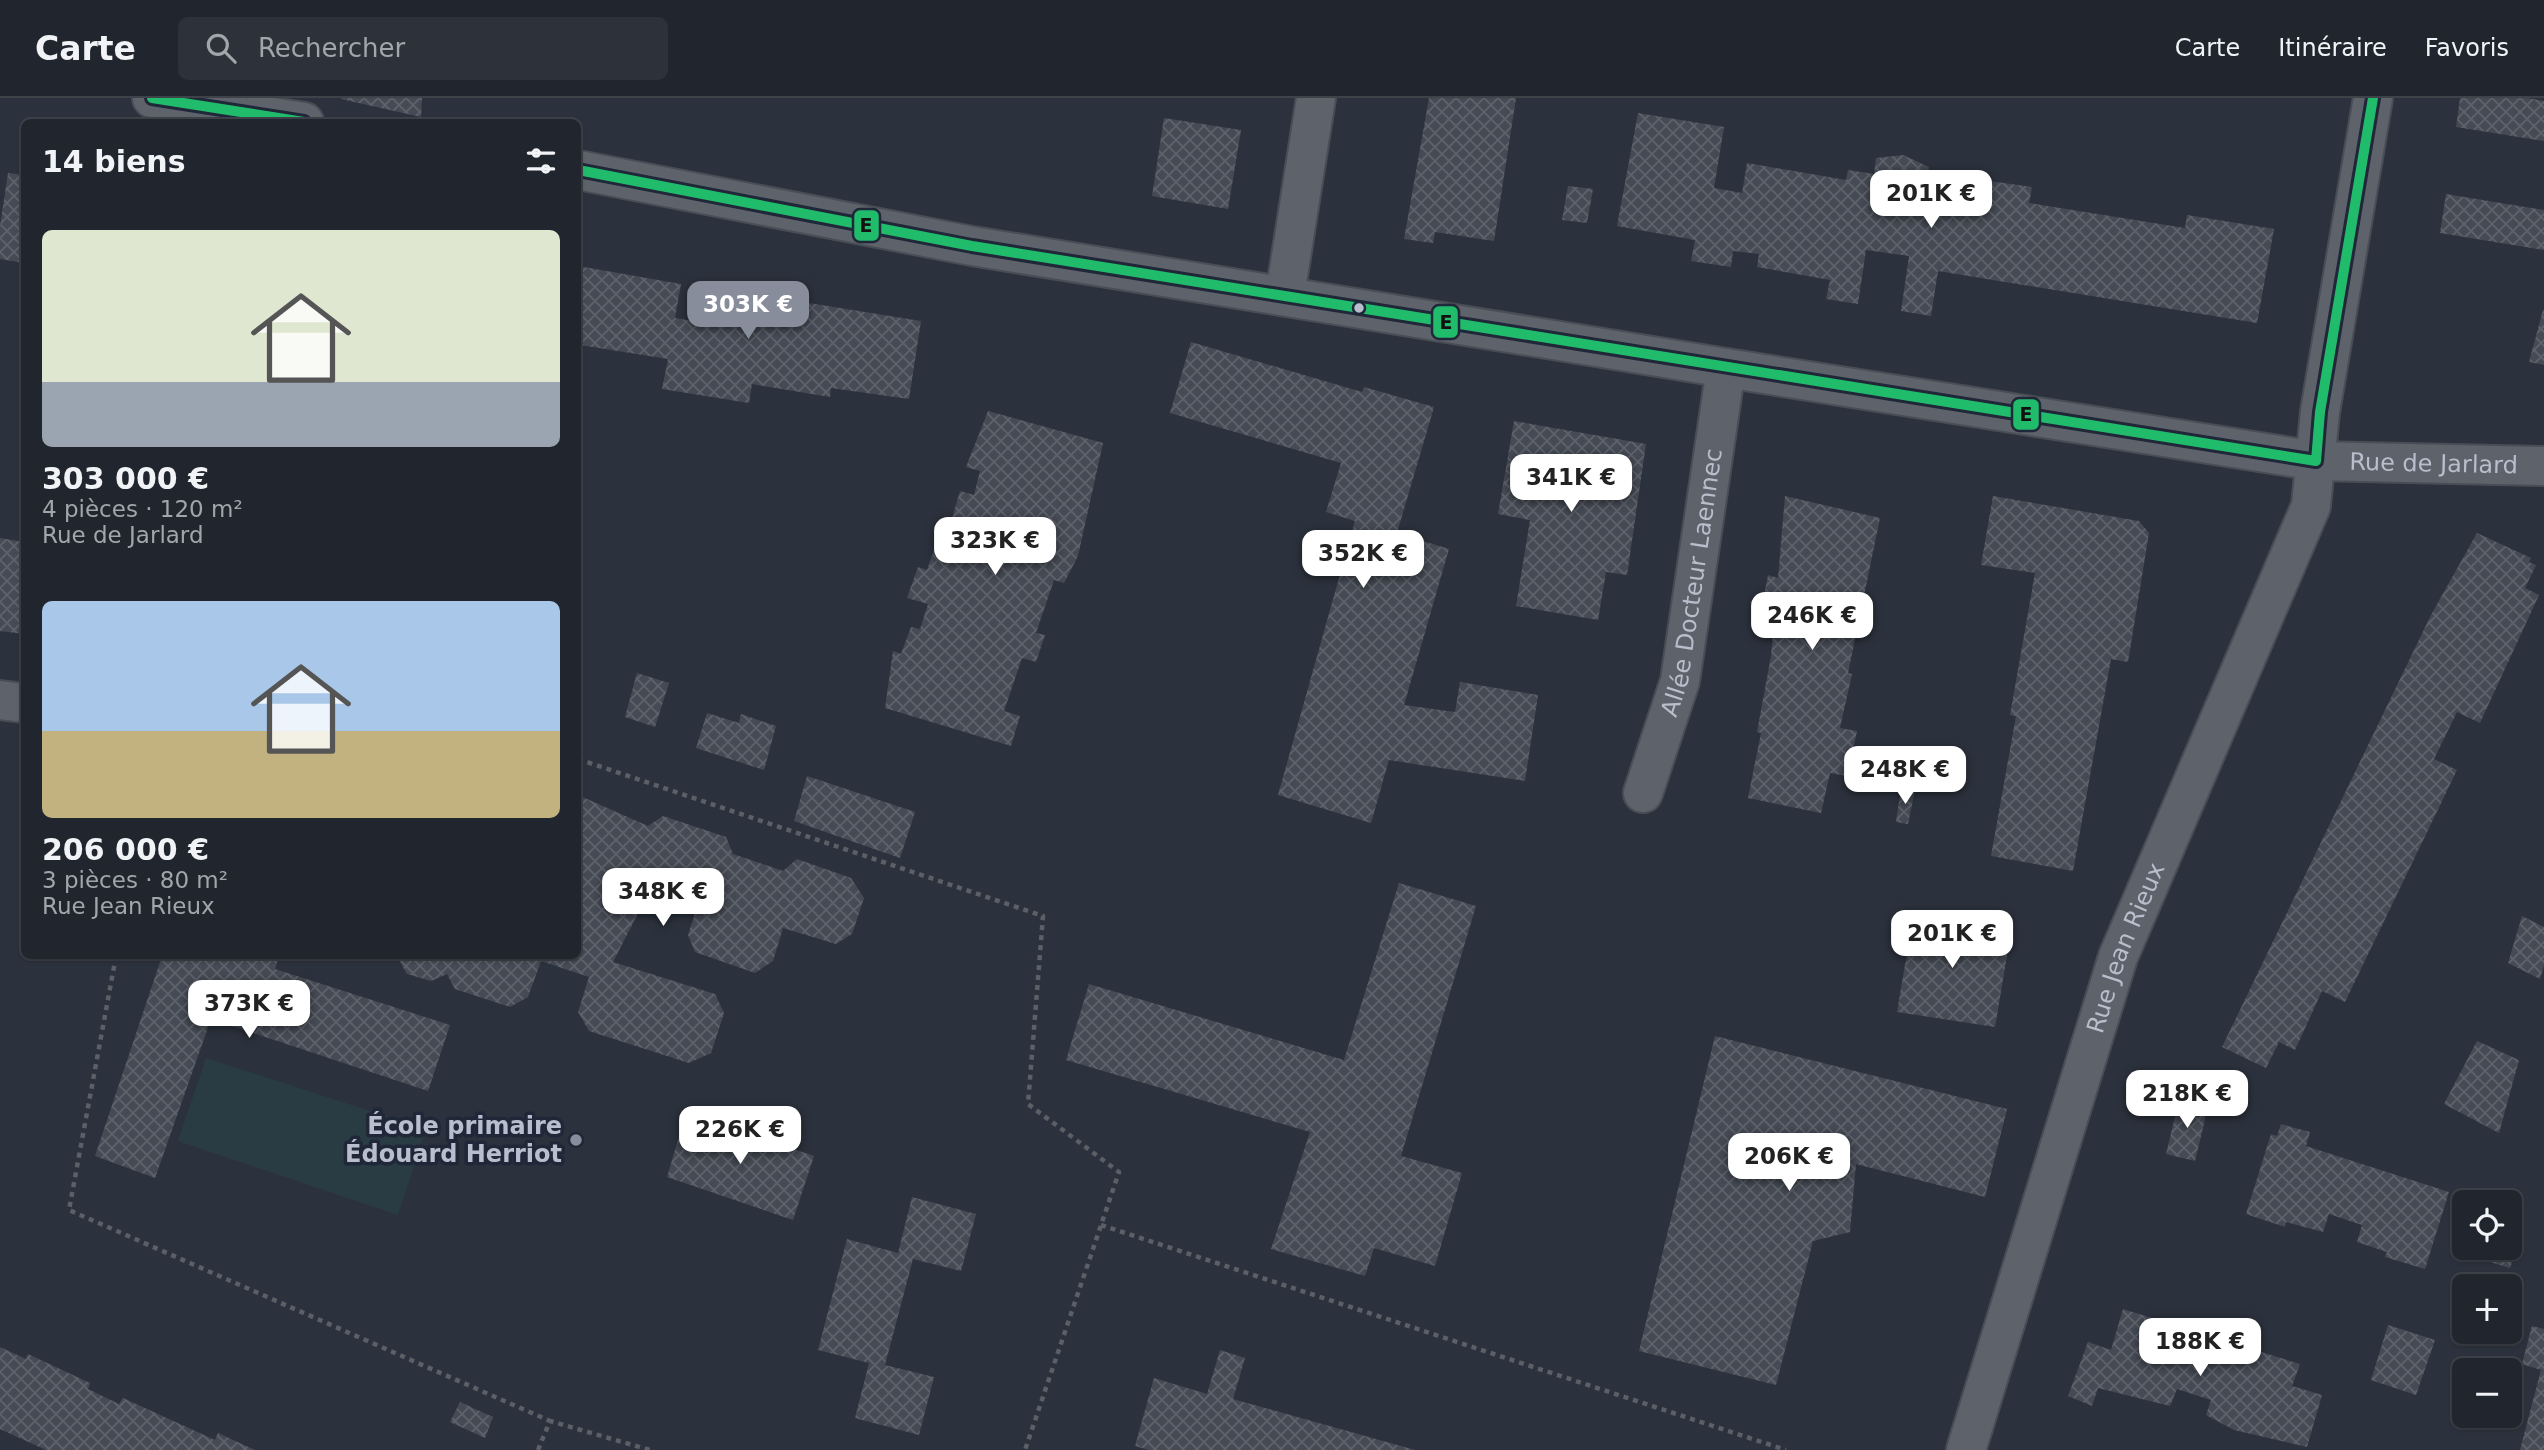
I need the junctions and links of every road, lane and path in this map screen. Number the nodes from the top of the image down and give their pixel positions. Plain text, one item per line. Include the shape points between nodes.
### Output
1 (152, 98) edge
2 (1316, 98) edge
3 (2373, 98) edge
4 (285, 119) edge
5 (581, 171) edge
6 (1285, 295) junction
7 (1726, 368) junction
8 (2316, 460) junction
9 (2544, 466) edge
10 (0, 700) edge
11 (21, 703) edge
12 (581, 760) edge
13 (1643, 793) dead end
14 (115, 959) edge
15 (1101, 1225) junction
16 (550, 1421) junction
17 (538, 1450) edge
18 (650, 1450) edge
19 (1025, 1450) edge
20 (1786, 1450) edge
21 (1966, 1450) edge

1 - 4 street
2 - 6 street
3 - 8 street, Rue Jean Rieux via 2320,412
5 - 6 street, Rue de Jarlard via 972,246
6 - 7 street, Rue de Jarlard
7 - 8 street, Rue de Jarlard
7 - 13 street, Allée Docteur Laennec via 1680,681
8 - 9 street, Rue de Jarlard
8 - 21 street, Rue Jean Rieux via 2311,506 2118,957
10 - 11 street
12 - 15 path via 1043,916 1028,1104 1119,1172
14 - 16 path via 69,1210
15 - 19 path
15 - 20 path
16 - 17 path
16 - 18 path

